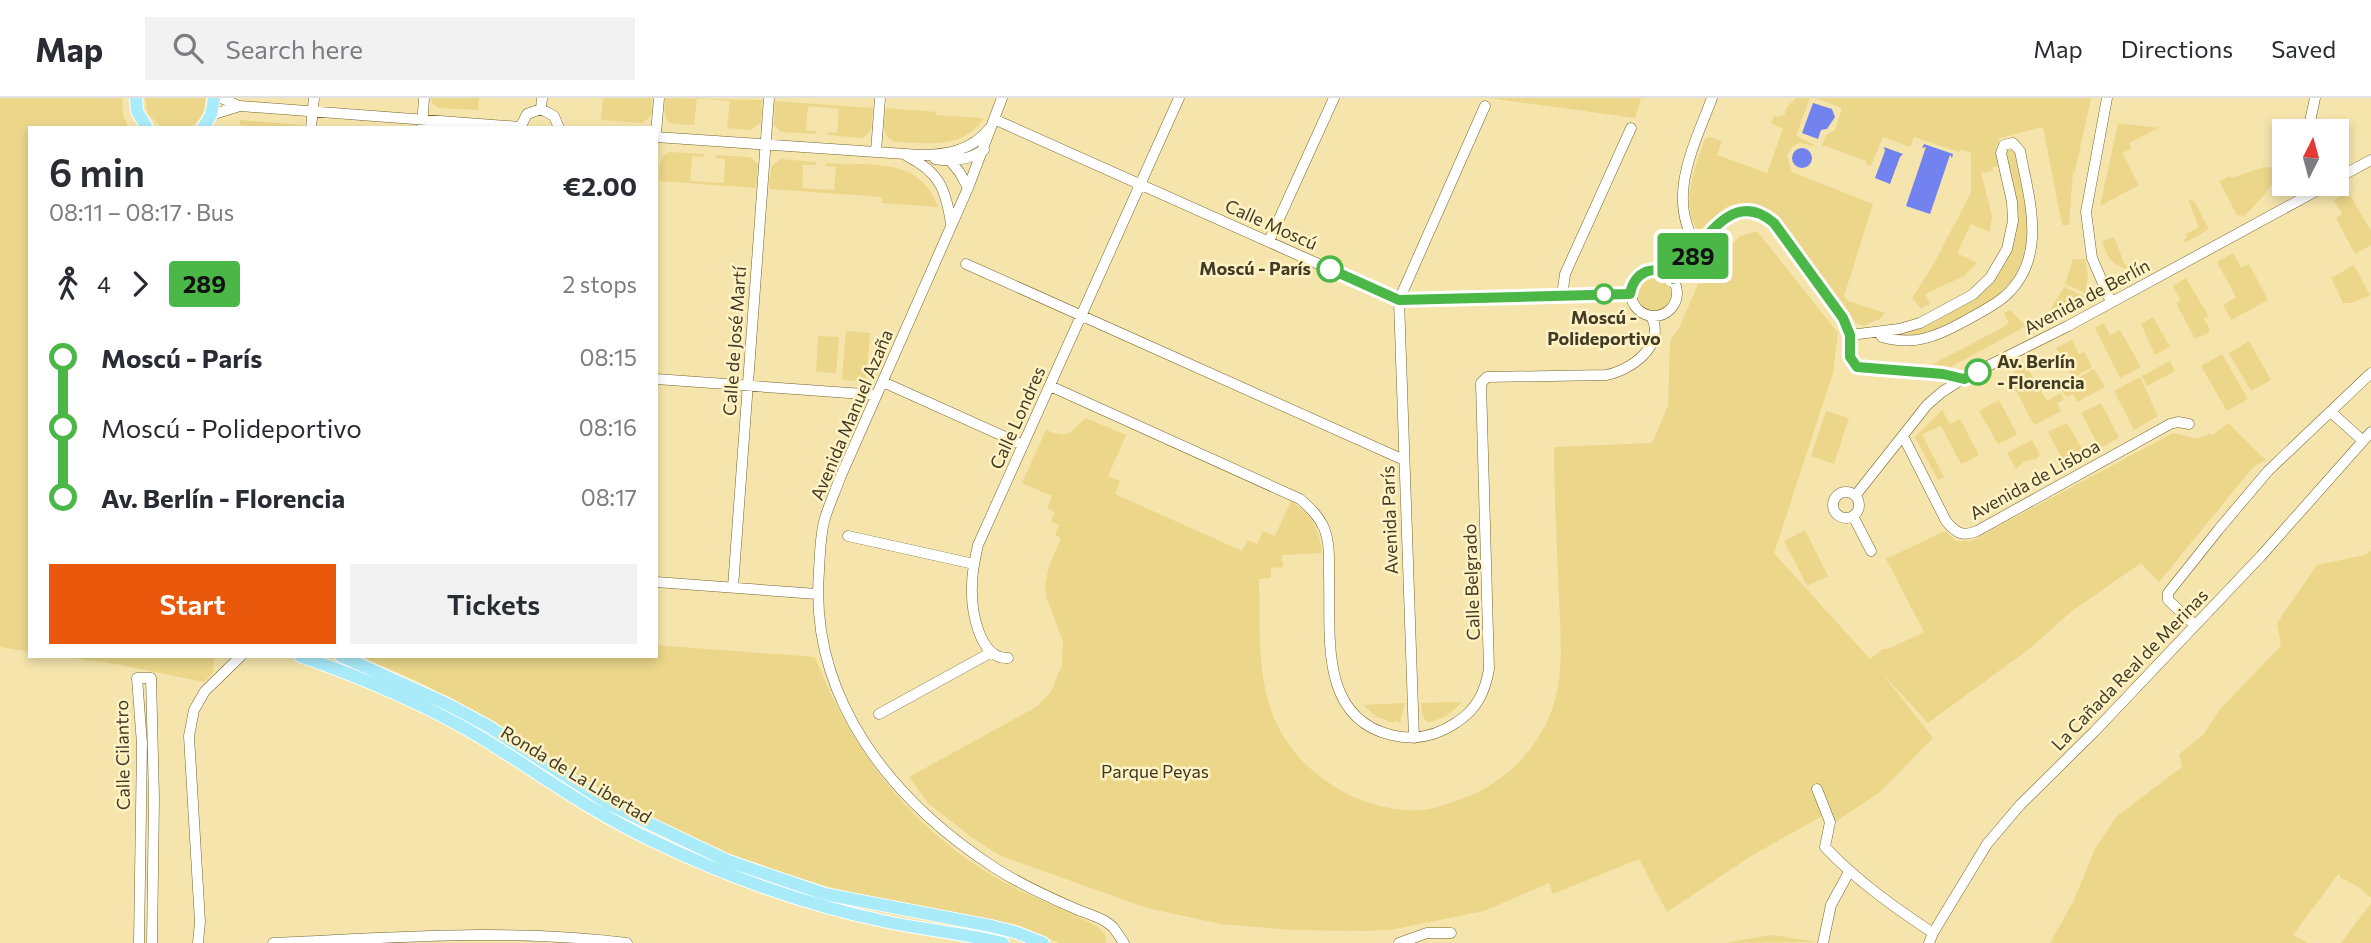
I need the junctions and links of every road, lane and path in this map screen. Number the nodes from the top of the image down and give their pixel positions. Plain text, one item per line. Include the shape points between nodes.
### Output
1 (136, 98) edge
2 (214, 98) edge
3 (221, 98) edge
4 (314, 98) edge
5 (424, 98) edge
6 (659, 98) edge
7 (769, 98) edge
8 (880, 98) edge
9 (1002, 98) edge
10 (1179, 98) edge
11 (1334, 98) edge
12 (1712, 98) edge
13 (2107, 98) edge
14 (2315, 98) edge
15 (542, 104) edge
16 (240, 106) junction
17 (1485, 106) dead end
18 (313, 112) junction
19 (211, 115) junction
20 (2311, 119) edge
21 (996, 120) junction
22 (422, 124) edge
23 (146, 126) edge
24 (204, 126) edge
25 (312, 126) edge
26 (487, 126) edge
27 (521, 126) edge
28 (558, 126) edge
29 (657, 126) edge
30 (1631, 128) dead end
31 (658, 135) edge
32 (765, 145) junction
33 (984, 150) junction
34 (876, 152) junction
35 (903, 154) junction
36 (948, 158) junction
37 (2371, 160) edge
38 (2349, 172) edge
39 (1140, 184) junction
40 (968, 188) junction
41 (2303, 196) edge
42 (952, 226) junction
43 (1269, 241) junction
44 (1699, 248) junction
45 (966, 264) dead end
46 (1673, 279) junction
47 (1630, 294) junction
48 (1562, 296) junction
49 (1399, 300) junction
50 (2111, 302) junction
51 (1081, 315) junction
52 (1651, 316) junction
53 (1879, 332) junction
54 (1850, 335) junction
55 (2371, 373) edge
56 (658, 379) edge
57 (1964, 379) junction
58 (883, 382) junction
59 (748, 386) junction
60 (1050, 386) junction
61 (877, 395) junction
62 (2331, 412) junction
63 (2189, 424) dead end
64 (2371, 432) edge
65 (1903, 436) junction
66 (2363, 441) junction
67 (1023, 445) junction
68 (1404, 460) junction
69 (1855, 496) junction
70 (1853, 516) junction
71 (848, 536) dead end
72 (1871, 551) dead end
73 (974, 564) junction
74 (658, 582) edge
75 (733, 587) junction
76 (817, 594) junction
77 (2194, 625) junction
78 (990, 653) junction
79 (239, 658) edge
80 (305, 658) edge
81 (345, 658) edge
82 (1008, 658) dead end
83 (878, 714) dead end
84 (1414, 738) junction
85 (1817, 789) dead end
86 (1849, 872) junction
87 (1105, 921) junction
88 (1451, 933) dead end
89 (1931, 938) edge
90 (139, 943) edge
91 (152, 943) edge
92 (198, 943) edge
93 (273, 943) edge
94 (627, 943) edge
95 (1003, 943) edge
96 (1043, 943) edge
97 (1114, 943) edge
98 (1124, 943) edge
99 (1399, 943) edge
100 (1822, 943) edge

1 - 23 main road
2 - 19 main road
3 - 16 street
4 - 18 street
5 - 22 street
6 - 29 street
7 - 32 street, Calle de José Martí
8 - 34 street
9 - 21 street, Avenida Manuel Azaña
10 - 39 street, Calle Londres
11 - 43 street
12 - 44 street via 1683,183 1686,225
13 - 50 street via 2086,212 2092,258
14 - 20 street
15 - 27 street via 527,114
15 - 28 street
16 - 18 street
16 - 19 street
17 - 49 street
18 - 22 street
18 - 25 street
19 - 24 main road
21 - 33 street, Avenida Manuel Azaña
21 - 36 street via 983,136
21 - 39 street, Calle Moscú
22 - 26 street
30 - 48 street via 1565,274
31 - 32 street
32 - 34 street
32 - 59 street, Calle de José Martí
33 - 36 street
33 - 40 street, Avenida Manuel Azaña
34 - 35 street
35 - 36 street
35 - 42 street via 938,179
36 - 40 street
37 - 38 street
39 - 43 street, Calle Moscú
39 - 51 street, Calle Londres
40 - 42 street, Avenida Manuel Azaña
41 - 50 street, Avenida de Berlín
42 - 58 street, Avenida Manuel Azaña
43 - 49 street, Calle Moscú
44 - 46 street
44 - 54 street via 1730,215 1745,211 1761,214 1784,235 1843,318
45 - 51 street
46 - 47 street via 1660,271 1644,271 1634,279
46 - 52 street via 1677,290 1674,305 1662,315
47 - 48 street, Calle Moscú
47 - 52 street via 1637,309
48 - 49 street, Calle Moscú
49 - 68 street, Avenida París
50 - 57 street, Avenida de Berlín
51 - 60 street, Calle Londres
51 - 68 street
52 - 84 street, Calle Belgrado via 1654,328 1647,351 1624,370 1606,375 1487,377 1481,383 1490,633 1487,684 1463,718 1442,732
53 - 53 street via 1920,323 1972,295 1990,278 2007,249 2012,228 2012,202 2001,153 2004,145 2013,143 2020,151 2034,225 2029,257 2007,295 1939,335 1910,341 1882,337
53 - 54 street
54 - 57 street via 1850,357 1857,367
55 - 62 street
56 - 59 street
57 - 65 street, Avenida de Berlín via 1927,405
58 - 61 street, Avenida Manuel Azaña
58 - 67 street
59 - 61 street
59 - 75 street, Calle de José Martí
60 - 67 street, Calle Londres
60 - 84 street via 1300,499 1313,511 1324,527 1329,547 1331,656 1339,692 1354,715 1372,728
61 - 76 street, Avenida Manuel Azaña via 825,519
62 - 66 street
62 - 77 street via 2248,493 2168,593 2168,600
63 - 65 street, Avenida de Lisboa via 2170,424 1965,535 1946,522
64 - 66 street, La Cañada Real de Merinas
65 - 69 street, Avenida de Berlín
66 - 77 street, La Cañada Real de Merinas
67 - 73 street, Calle Londres via 978,545
68 - 84 street, Avenida París
69 - 70 street via 1859,505
69 - 70 street via 1840,494 1833,505 1839,516
70 - 72 street
71 - 73 street
73 - 78 street, Calle Londres via 973,603
74 - 75 street
75 - 76 street
76 - 87 street, Avenida Manuel Azaña via 824,653 839,695 861,738 890,778 925,815 996,869
77 - 89 street, La Cañada Real de Merinas via 2011,815 1987,844
78 - 82 street
78 - 83 street
79 - 92 street via 205,691 194,709 189,736
80 - 95 main road, Ronda de La Libertad via 441,714 617,823 731,875 845,912
81 - 96 main road, Ronda de La Libertad via 447,704 609,804 728,861 825,894 991,926
85 - 86 street via 1830,822 1825,847
86 - 89 street
86 - 100 street via 1832,905
87 - 97 street
87 - 98 street, Avenida Manuel Azaña
88 - 99 street via 1427,933
90 - 91 street, Calle Cilantro via 142,744 136,678 151,678
93 - 94 street via 457,935

